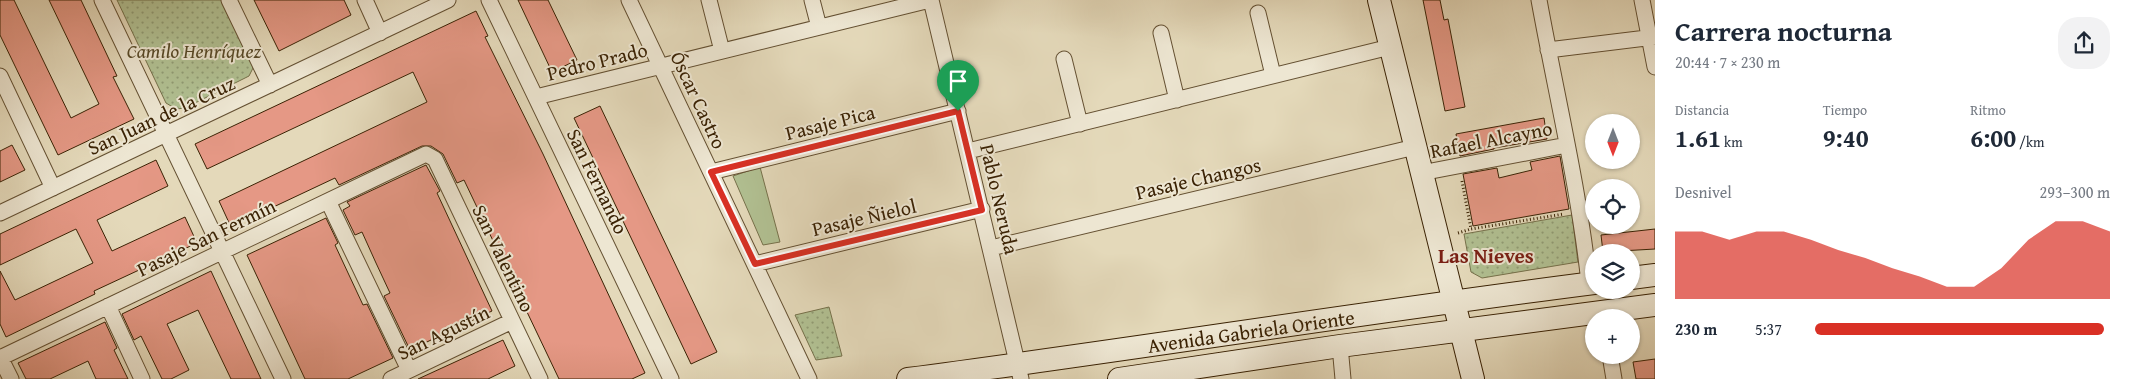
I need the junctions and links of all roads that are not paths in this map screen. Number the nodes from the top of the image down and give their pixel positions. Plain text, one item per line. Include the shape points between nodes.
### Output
1 (102, 0) edge
2 (229, 0) edge
3 (365, 0) edge
4 (448, 0) edge
5 (489, 0) edge
6 (629, 0) edge
7 (709, 0) edge
8 (812, 0) edge
9 (930, 0) edge
10 (1379, 0) edge
11 (1539, 0) edge
12 (1642, 0) edge
13 (1258, 13) dead end
14 (819, 27) junction
15 (380, 32) junction
16 (1161, 33) dead end
17 (1652, 38) edge
18 (1390, 47) junction
19 (1548, 50) junction
20 (722, 51) junction
21 (1064, 59) dead end
22 (661, 66) junction
23 (1655, 68) edge
24 (1273, 75) junction
25 (0, 76) edge
26 (270, 85) junction
27 (536, 97) junction
28 (1177, 100) junction
29 (958, 111) junction
30 (1080, 124) junction
31 (166, 134) junction
32 (1567, 145) junction
33 (1415, 147) junction
34 (968, 151) junction
35 (430, 155) joint
36 (711, 172) junction
37 (1421, 173) junction
38 (53, 188) junction
39 (328, 201) junction
40 (982, 210) junction
41 (0, 213) edge
42 (1585, 244) edge
43 (991, 248) junction
44 (222, 251) junction
45 (755, 264) junction
46 (1655, 275) edge
47 (1640, 277) edge
48 (1585, 284) edge
49 (1453, 301) junction
50 (1655, 305) edge
51 (108, 306) junction
52 (1634, 309) edge
53 (1585, 316) edge
54 (512, 321) junction
55 (1461, 330) junction
56 (1340, 346) junction
57 (0, 357) edge
58 (1612, 364) edge
59 (409, 370) junction
60 (1020, 372) edge
61 (942, 377) edge
62 (11, 379) edge
63 (142, 379) edge
64 (283, 379) edge
65 (391, 379) edge
66 (540, 379) edge
67 (671, 379) edge
68 (810, 379) edge
69 (908, 379) edge
70 (1118, 379) edge
71 (1343, 379) edge
72 (1473, 379) edge
73 (1614, 379) edge

1 - 31 street
2 - 26 street
3 - 15 street
4 - 15 street, San Juan de la Cruz
5 - 27 street, San Fernando
6 - 22 street, Óscar Castro
7 - 20 street
8 - 14 street
9 - 14 street, Pedro Prado
9 - 29 street, Pablo Neruda
10 - 18 main road
11 - 19 street
12 - 17 street
13 - 24 street
14 - 20 street, Pedro Prado
15 - 26 street, San Juan de la Cruz
16 - 28 street
17 - 19 street
17 - 23 street
18 - 24 street
18 - 33 main road
19 - 32 street
20 - 22 street, Pedro Prado
21 - 30 street
22 - 27 street, Pedro Prado
22 - 36 street, Óscar Castro
24 - 28 street
25 - 38 street
26 - 31 street, San Juan de la Cruz
27 - 67 street, San Fernando
28 - 30 street
29 - 34 street, Pablo Neruda
29 - 36 street, Pasaje Pica
30 - 34 street
31 - 38 street, San Juan de la Cruz
31 - 44 street
32 - 37 street, Rafael Alcayno
32 - 42 street
33 - 37 main road
33 - 43 street, Pasaje Changos
34 - 40 street, Pablo Neruda
35 - 39 street, Pasaje San Fermín via 423,155
35 - 54 street, San Valentino
36 - 45 street, Óscar Castro
37 - 49 main road
38 - 41 street, San Juan de la Cruz
39 - 44 street, Pasaje San Fermín
39 - 59 street
40 - 43 street, Pablo Neruda
40 - 45 street, Pasaje Ñielol
43 - 60 street, Pablo Neruda
44 - 51 street, Pasaje San Fermín
44 - 64 street
45 - 68 street, Óscar Castro
46 - 47 main road
48 - 49 main road, Avenida Gabriela Oriente
49 - 55 main road
49 - 60 main road, Avenida Gabriela Oriente
50 - 52 main road, Avenida Gabriela Oriente
51 - 57 street, Pasaje San Fermín
51 - 63 street
53 - 55 main road, Avenida Gabriela Oriente
54 - 59 street, San Agustín
54 - 66 street, San Valentino
55 - 56 main road, Avenida Gabriela Oriente
55 - 72 main road
56 - 70 main road, Avenida Gabriela Oriente
56 - 71 street
57 - 62 street
58 - 73 street
59 - 65 street, San Agustín
60 - 61 main road, Avenida Gabriela Oriente
61 - 69 main road, Avenida Gabriela Oriente

